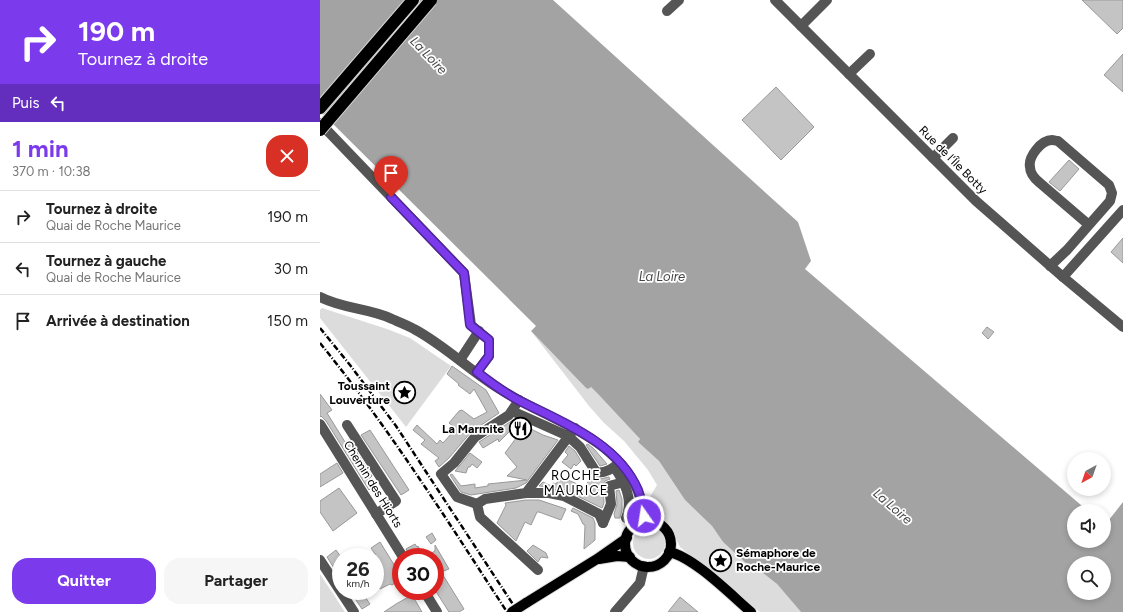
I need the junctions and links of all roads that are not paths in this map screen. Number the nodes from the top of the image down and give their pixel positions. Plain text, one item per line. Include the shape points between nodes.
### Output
1 (413, 0) edge
2 (431, 0) edge
3 (679, 0) edge
4 (775, 0) edge
5 (827, 0) edge
6 (668, 11) dead end
7 (801, 26) junction
8 (870, 54) dead end
9 (849, 74) junction
10 (320, 108) edge
11 (320, 123) edge
12 (320, 130) edge
13 (953, 138) dead end
14 (933, 158) junction
15 (1123, 210) edge
16 (1089, 225) junction
17 (1050, 266) junction
18 (1063, 277) junction
19 (324, 299) edge
20 (1123, 327) edge
21 (478, 331) junction
22 (460, 360) junction
23 (477, 372) junction
24 (519, 400) junction
25 (512, 411) junction
26 (320, 424) edge
27 (347, 425) dead end
28 (571, 432) junction
29 (617, 465) junction
30 (624, 482) junction
31 (526, 493) junction
32 (476, 504) junction
33 (376, 514) junction
34 (626, 518) dead end
35 (645, 521) junction
36 (626, 538) junction
37 (397, 548) edge
38 (669, 552) junction
39 (630, 557) junction
40 (597, 559) junction
41 (320, 560) edge
42 (644, 566) junction
43 (538, 570) dead end
44 (430, 600) edge
45 (354, 612) edge
46 (437, 612) edge
47 (512, 612) edge
48 (615, 612) edge
49 (751, 612) edge

1 - 10 highway
2 - 12 highway, bridge
3 - 6 street
4 - 7 street, Rue de l'Île Botty
5 - 7 street
7 - 9 street, Rue de l'Île Botty
8 - 9 street
9 - 14 street, Rue de l'Île Botty
11 - 21 street via 464,273 470,325
13 - 14 street
14 - 17 street, Rue de l'Île Botty via 976,201
15 - 18 street
16 - 16 street via 1110,201 1112,193 1109,185 1058,141 1044,143 1030,160 1033,176
16 - 17 street
17 - 18 street, Rue de l'Île Botty
18 - 20 street, Rue de l'Île Botty
19 - 22 street via 340,306 389,317 422,333
21 - 22 street
21 - 23 street via 489,340 489,356
22 - 23 street
23 - 24 street
24 - 25 street
24 - 28 street
25 - 28 street
25 - 32 street via 475,437 454,463 441,474 457,498
26 - 33 street, Chemin des Hiorts
27 - 33 street via 396,501
28 - 29 street via 590,437
28 - 29 street via 596,472 602,473
28 - 31 street
29 - 30 street
29 - 35 street via 630,476 638,490
30 - 31 street via 609,486 611,504 604,523 599,514 564,496
30 - 34 street via 629,506
31 - 32 street via 485,498
32 - 43 street via 480,517
33 - 37 street, Chemin des Hiorts
35 - 36 main road via 633,527
35 - 38 main road via 658,523 667,531 670,539
36 - 39 main road via 626,548
36 - 40 main road
38 - 42 main road via 659,564
38 - 49 main road via 705,572
39 - 40 main road
39 - 42 main road
40 - 47 main road, bridge
41 - 45 street
42 - 48 street via 640,583
44 - 46 street

